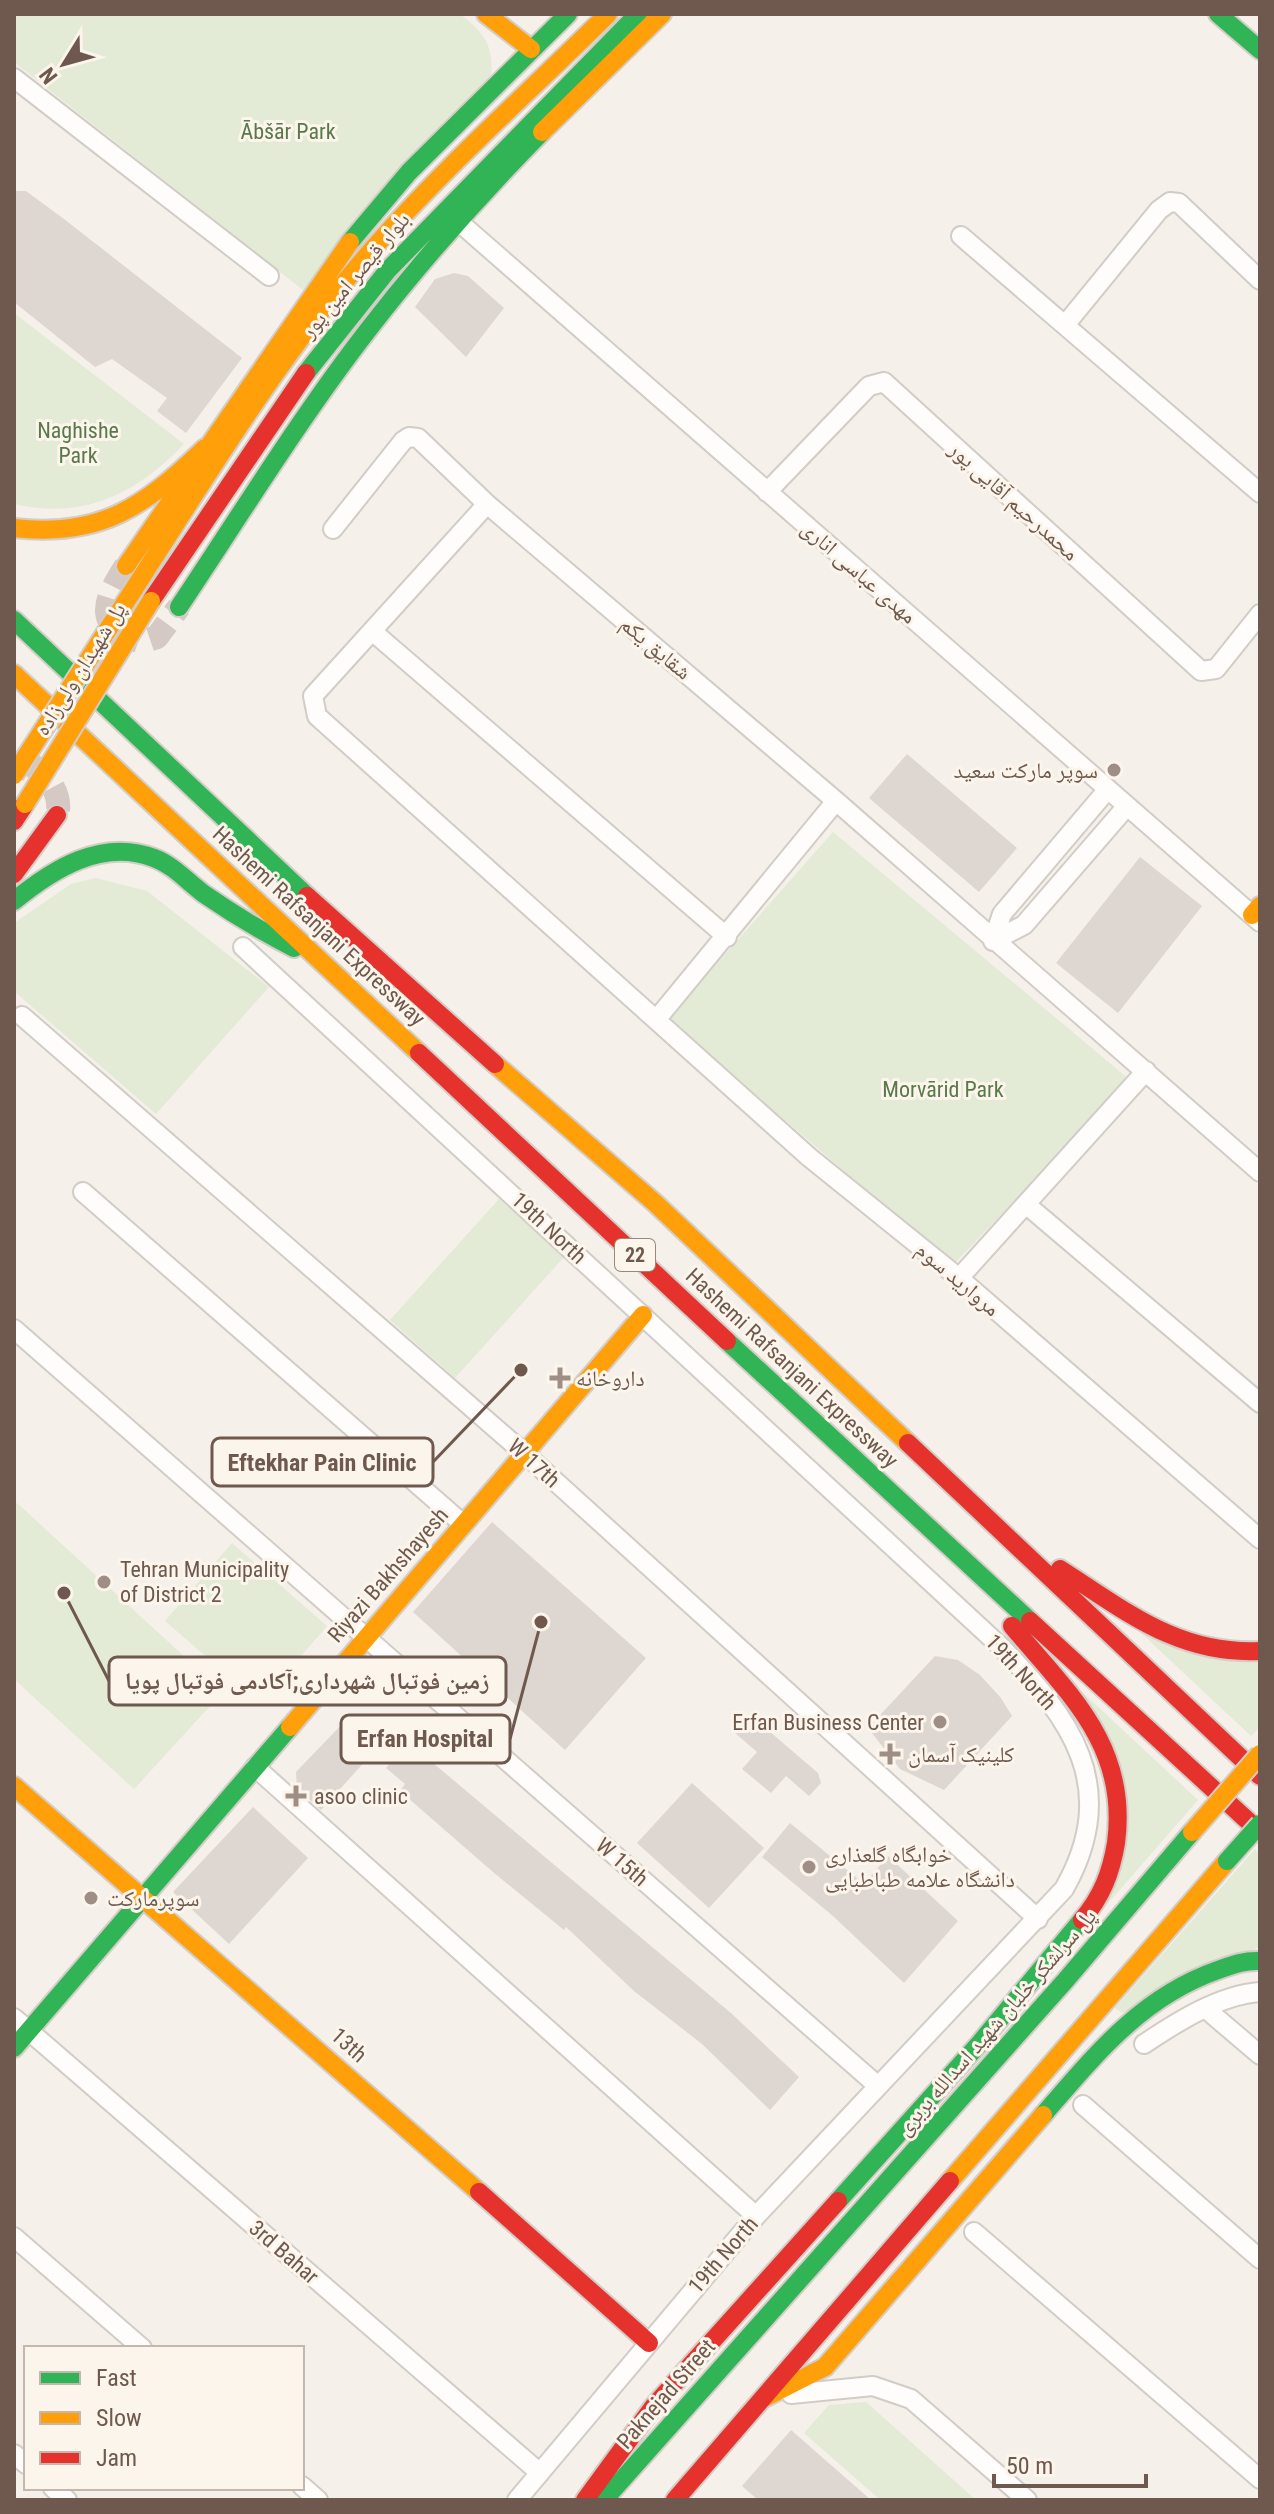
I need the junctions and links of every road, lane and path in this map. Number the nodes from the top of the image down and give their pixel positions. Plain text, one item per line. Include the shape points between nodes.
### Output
1 (486, 14) edge
2 (568, 14) edge
3 (608, 14) edge
4 (638, 14) edge
5 (662, 14) edge
6 (1218, 14) edge
7 (531, 49) junction
8 (1260, 50) edge
9 (14, 78) edge
10 (459, 222) junction
11 (961, 236) dead end
12 (269, 276) dead end
13 (1260, 280) edge
14 (1065, 325) junction
15 (205, 448) junction
16 (767, 492) junction
17 (1260, 493) edge
18 (487, 504) junction
19 (14, 528) edge
20 (333, 529) dead end
21 (126, 566) tunnel mouth
22 (134, 589) joint
23 (151, 601) joint
24 (179, 607) tunnel mouth
25 (1260, 614) edge
26 (14, 620) edge
27 (372, 631) junction
28 (1244, 632) junction
29 (1260, 646) edge
30 (14, 674) edge
31 (14, 775) edge
32 (1108, 789) junction
33 (836, 801) junction
34 (1127, 806) junction
35 (57, 815) dead end
36 (14, 821) edge
37 (14, 874) edge
38 (14, 901) edge
39 (1257, 914) edge
40 (727, 937) junction
41 (993, 941) junction
42 (243, 947) dead end
43 (326, 964) junction
44 (22, 1016) dead end
45 (656, 1020) junction
46 (1146, 1071) junction
47 (1260, 1172) edge
48 (83, 1192) dead end
49 (1028, 1206) junction
50 (959, 1278) junction
51 (643, 1315) junction
52 (14, 1329) edge
53 (1260, 1403) edge
54 (524, 1453) junction
55 (463, 1524) junction
56 (1003, 1533) junction
57 (939, 1536) junction
58 (1260, 1539) edge
59 (366, 1638) junction
60 (1260, 1651) edge
61 (1260, 1754) edge
62 (255, 1767) junction
63 (1260, 1776) edge
64 (14, 1786) edge
65 (1260, 1824) edge
66 (1260, 1832) edge
67 (144, 1896) junction
68 (1038, 1919) junction
69 (1260, 1961) edge
70 (1260, 1992) edge
71 (1206, 2009) junction
72 (14, 2018) edge
73 (29, 2031) junction
74 (1144, 2044) dead end
75 (14, 2048) edge
76 (1260, 2055) edge
77 (878, 2086) junction
78 (1083, 2105) dead end
79 (756, 2216) junction
80 (974, 2232) dead end
81 (14, 2237) edge
82 (1260, 2259) edge
83 (764, 2319) joint
84 (649, 2343) junction
85 (140, 2346) edge
86 (766, 2397) junction
87 (540, 2473) junction
88 (1260, 2479) edge
89 (1017, 2497) edge
90 (517, 2500) edge
91 (585, 2500) edge
92 (604, 2500) edge
93 (675, 2500) edge

1 - 7 main road
2 - 7 main road
3 - 22 main road, بلوار قیصر امین پور via 389,232 265,393
4 - 23 main road, بلوار قیصر امین پور via 378,282 311,365
5 - 10 main road
6 - 8 main road
7 - 15 main road via 409,172 338,256
9 - 12 street
10 - 16 street, مهدی عباسی اناری
10 - 24 main road via 395,295 332,381
11 - 14 street
13 - 14 street via 1179,203 1170,202
14 - 17 street
15 - 19 main road via 140,507 71,530
15 - 21 main road
16 - 28 street, محمدرحیم آقایی پور via 869,386 884,382 1201,671 1216,669
16 - 32 street, مهدی عباسی اناری
18 - 20 street, شقایق یکم via 418,438 409,437
18 - 27 street
18 - 33 street, شقایق یکم
22 - 31 main road, پل شهیدان ولی‌زاده, bridge
23 - 36 main road, پل شهیدان ولی‌زاده, bridge
25 - 28 street, محمدرحیم آقایی پور
26 - 56 main road, Hashemi Rafsanjani Expressway / 22 via 339,927 655,1203
27 - 40 street
27 - 45 street, مروارید سوم via 313,696 317,716
28 - 29 street
30 - 43 main road, Hashemi Rafsanjani Expressway / 22
32 - 34 street, مهدی عباسی اناری
32 - 41 street via 1002,914
33 - 40 street
33 - 41 street, شقایق یکم
34 - 39 street, مهدی عباسی اناری
34 - 41 street via 1024,925
35 - 37 main road
38 - 43 main road via 49,874 90,854 154,858 252,927
40 - 45 street
41 - 46 street, شقایق یکم
42 - 51 street, 19th North
43 - 57 main road, Hashemi Rafsanjani Expressway / 22
44 - 54 street, W 17th
45 - 50 street, مروارید سوم via 809,1157
46 - 47 street, شقایق یکم
46 - 49 street
48 - 55 street
49 - 50 street
49 - 53 street
50 - 58 street, مروارید سوم
51 - 54 main road, Riyazi Bakhshayesh
51 - 68 street, 19th North via 1044,1690 1082,1755 1089,1799 1082,1852 1064,1889
52 - 59 street, W 15th
54 - 55 main road, Riyazi Bakhshayesh
54 - 68 street, W 17th
55 - 59 main road, Riyazi Bakhshayesh
56 - 60 main road via 1179,1643 1213,1653
56 - 63 main road, Hashemi Rafsanjani Expressway / 22
57 - 66 main road, Hashemi Rafsanjani Expressway / 22
57 - 91 main road via 1077,1704 1110,1758 1120,1811 1112,1868 1098,1901 1051,1962 653,2407
59 - 62 main road, Riyazi Bakhshayesh
59 - 77 street, W 15th
61 - 83 main road, پل سرلشکر خلبان شهید اسدالله بربری, bridge
62 - 67 main road, Riyazi Bakhshayesh
62 - 79 street
64 - 67 main road, 13th
65 - 86 main road, bridge
67 - 73 main road, Riyazi Bakhshayesh
67 - 84 main road, 13th
68 - 77 street, 19th North
69 - 86 main road via 1182,1982 1113,2034 825,2367
70 - 71 street
71 - 74 street
71 - 76 street
72 - 73 street, 3rd Bahar
73 - 75 main road, Riyazi Bakhshayesh
73 - 87 street, 3rd Bahar
77 - 79 street, 19th North
78 - 82 street
79 - 84 street, 19th North
80 - 88 street
81 - 85 street
83 - 92 main road, Paknejad Street
84 - 87 street, 19th North
86 - 89 street via 853,2385 892,2391 911,2399
86 - 93 main road
87 - 90 street, 19th North

